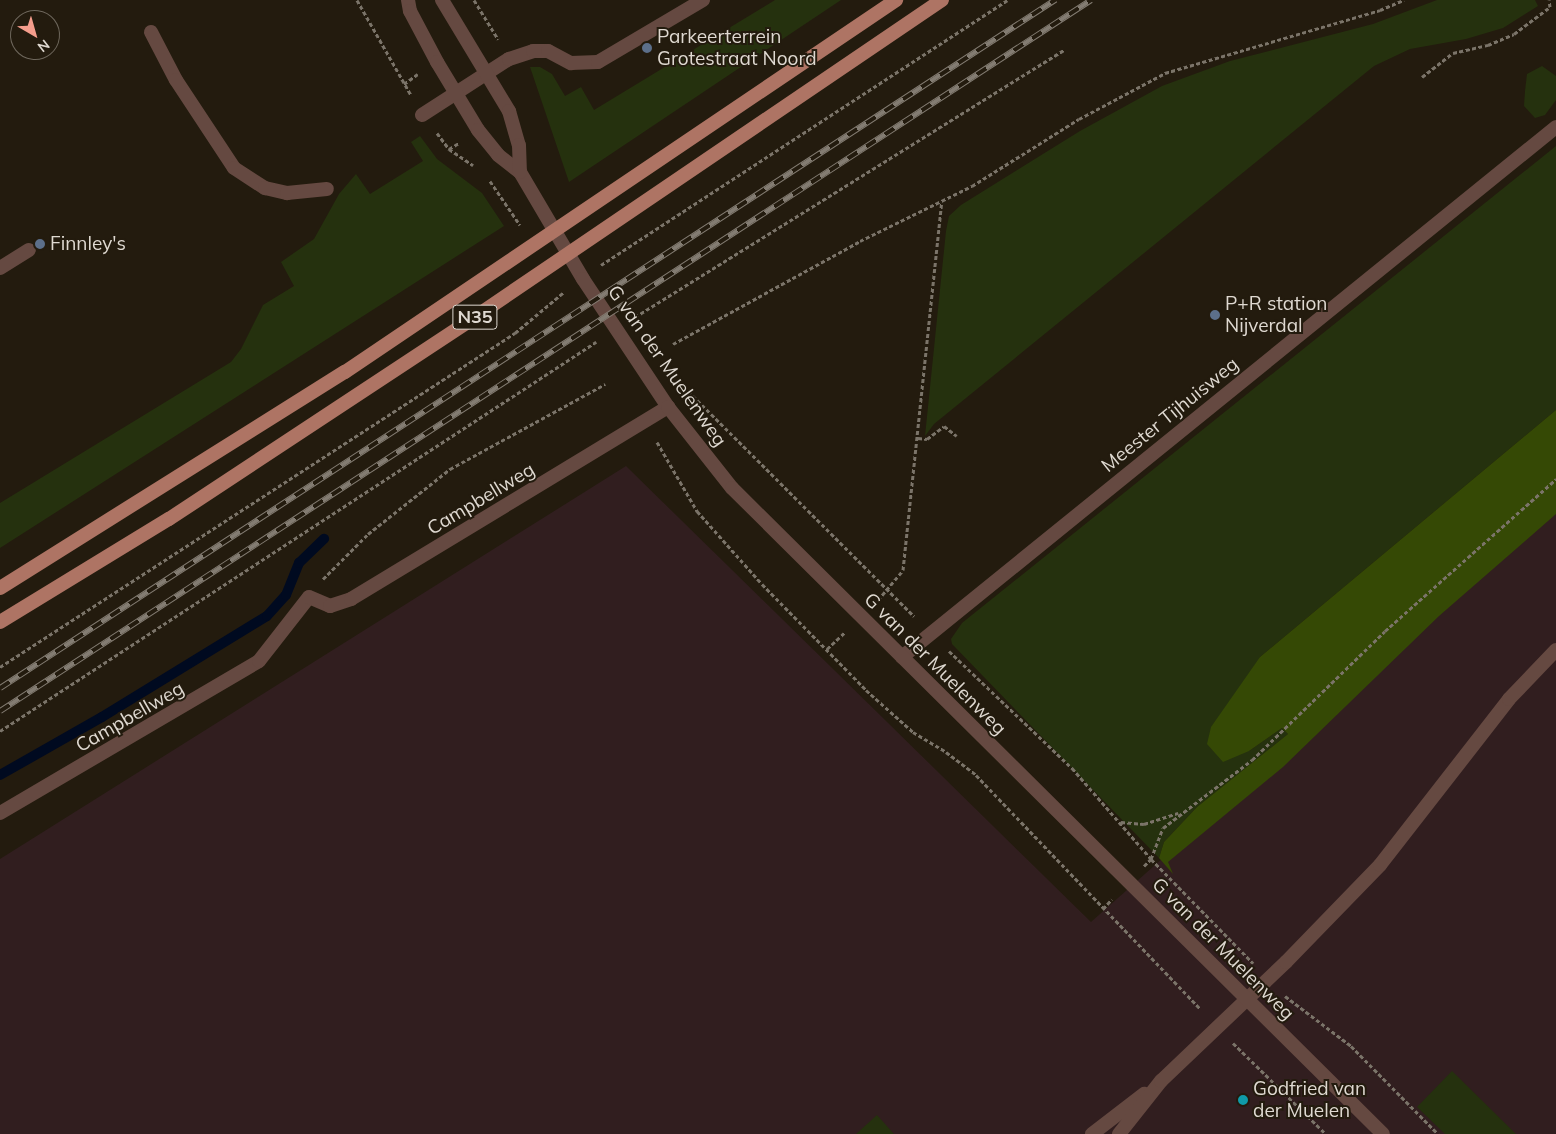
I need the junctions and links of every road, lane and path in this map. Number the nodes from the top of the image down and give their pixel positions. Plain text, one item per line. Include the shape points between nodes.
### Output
1 (356, 0) edge
2 (408, 0) edge
3 (442, 0) edge
4 (474, 0) edge
5 (703, 0) edge
6 (896, 0) edge
7 (942, 0) edge
8 (1007, 0) edge
9 (1404, 0) edge
10 (1549, 0) edge
11 (490, 27) dead end
12 (151, 32) dead end
13 (1064, 50) dead end
14 (488, 74) junction
15 (1422, 77) dead end
16 (456, 93) junction
17 (422, 115) junction
18 (1556, 127) edge
19 (476, 167) dead end
20 (520, 172) junction
21 (489, 179) dead end
22 (327, 189) dead end
23 (942, 202) junction
24 (514, 216) dead end
25 (29, 250) dead end
26 (599, 266) dead end
27 (0, 268) edge
28 (567, 290) dead end
29 (626, 323) dead end
30 (602, 338) dead end
31 (673, 344) dead end
32 (605, 384) dead end
33 (688, 391) dead end
34 (668, 407) junction
35 (645, 421) junction
36 (957, 436) dead end
37 (918, 438) junction
38 (1556, 479) edge
39 (0, 588) edge
40 (890, 589) junction
41 (309, 597) junction
42 (0, 622) edge
43 (930, 633) junction
44 (1556, 650) edge
45 (902, 657) junction
46 (0, 667) edge
47 (0, 731) edge
48 (1183, 810) junction
49 (0, 814) edge
50 (1120, 822) junction
51 (1151, 859) junction
52 (1129, 881) junction
53 (1102, 909) junction
54 (1268, 978) junction
55 (1247, 998) junction
56 (1216, 1026) junction
57 (1161, 1081) junction
58 (1092, 1134) edge
59 (1119, 1134) edge
60 (1326, 1134) edge
61 (1383, 1134) edge
62 (1438, 1134) edge

1 - 17 path
2 - 16 street, G van der Muelenweg via 410,12
3 - 14 street, G van der Muelenweg
4 - 11 path
5 - 14 street via 598,62 572,63 548,51 533,51 509,59
6 - 39 main road, N35 via 346,372
7 - 42 main road, N35 via 472,319 169,519
8 - 26 path
9 - 23 path via 1165,74 1079,119
10 - 15 path via 1550,7 1514,34 1453,54
12 - 22 street via 176,80 234,168 265,188 287,193
13 - 29 path
14 - 16 street
14 - 20 street, G van der Muelenweg via 509,111 519,145
16 - 17 street
16 - 20 street, G van der Muelenweg via 478,130 498,155
17 - 19 path via 449,149
18 - 43 street, Meester Tijhuisweg
20 - 34 street, G van der Muelenweg via 582,279
21 - 24 path
23 - 31 path via 860,241
23 - 37 path
25 - 27 street
28 - 46 path via 515,332
30 - 47 path
32 - 41 path, Campbellweg via 450,469 368,534 328,573
33 - 40 path, G van der Muelenweg
34 - 35 street, Campbellweg
34 - 45 street, G van der Muelenweg via 732,488
35 - 41 street, Campbellweg via 351,599 330,606
35 - 53 path via 697,511 762,584 866,690 913,732 976,775
36 - 37 path via 944,426 927,439
37 - 40 path via 903,570
38 - 48 path via 1385,631 1252,760
40 - 43 path, G van der Muelenweg
41 - 49 street, Campbellweg via 259,661
43 - 45 street, Meester Tijhuisweg
43 - 50 path, G van der Muelenweg via 1072,768
44 - 54 street via 1509,699 1380,865
45 - 52 street, G van der Muelenweg
48 - 50 path via 1144,824
48 - 51 path via 1163,828
50 - 51 path, G van der Muelenweg
51 - 52 path
51 - 54 path, G van der Muelenweg
52 - 53 path
52 - 55 street, G van der Muelenweg
53 - 56 path
54 - 55 street
54 - 62 path, G van der Muelenweg via 1293,1004 1351,1046
55 - 56 street
55 - 61 street, G van der Muelenweg
56 - 57 street
56 - 60 path
57 - 58 street
57 - 59 street

